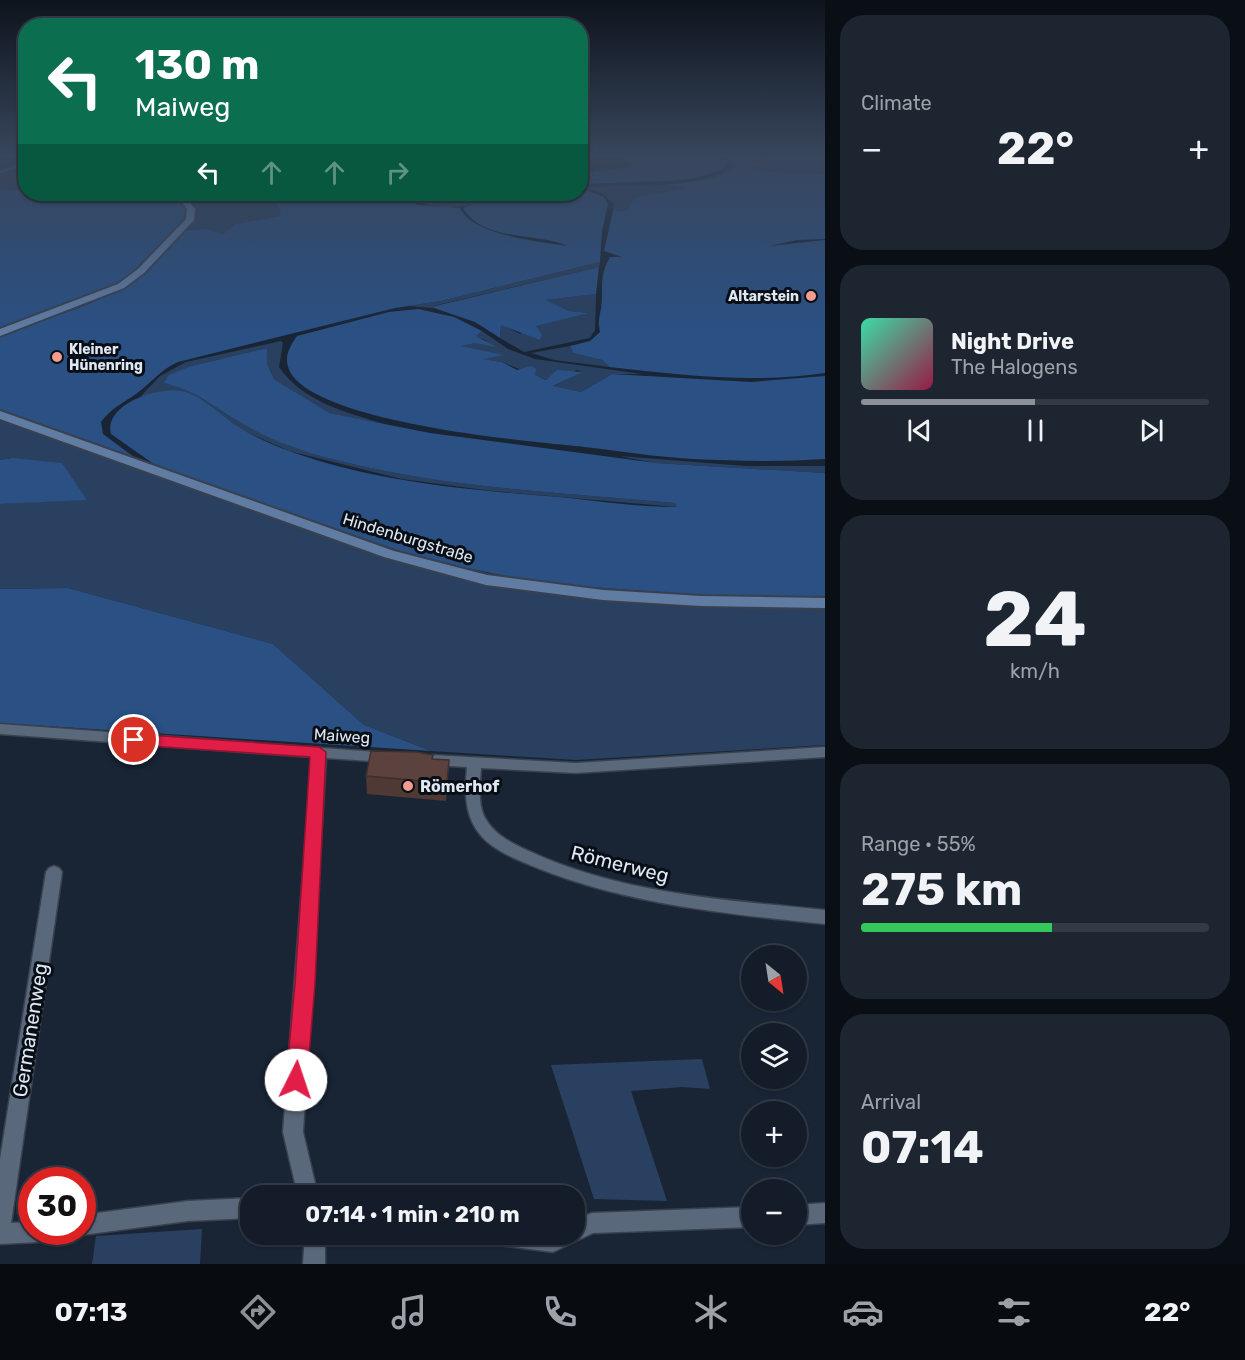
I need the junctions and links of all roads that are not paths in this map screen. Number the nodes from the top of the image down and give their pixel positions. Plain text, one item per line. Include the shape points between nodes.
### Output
1 (191, 213) edge
2 (0, 333) edge
3 (0, 415) edge
4 (825, 603) edge
5 (0, 729) edge
6 (319, 752) junction
7 (825, 752) edge
8 (474, 762) junction
9 (54, 872) dead end
10 (825, 917) edge
11 (305, 1185) edge
12 (240, 1208) edge
13 (825, 1213) edge
14 (807, 1214) edge
15 (741, 1217) edge
16 (0, 1224) edge
17 (96, 1224) edge
18 (585, 1227) edge
19 (18, 1233) edge
20 (0, 1234) edge
21 (315, 1245) edge
22 (314, 1264) edge

1 - 2 main road via 190,220 132,279 97,297
3 - 4 main road, Hindenburgstraße via 389,554 486,580 603,595
5 - 6 street, Maiweg
6 - 8 street, Maiweg
6 - 11 street via 293,1132
7 - 8 street, Maiweg via 576,768
8 - 10 street, Römerweg via 480,824 519,853 562,872 627,891
9 - 16 street, Germanenweg
12 - 17 street via 188,1211
13 - 14 street
15 - 18 street
19 - 20 street
21 - 22 street

